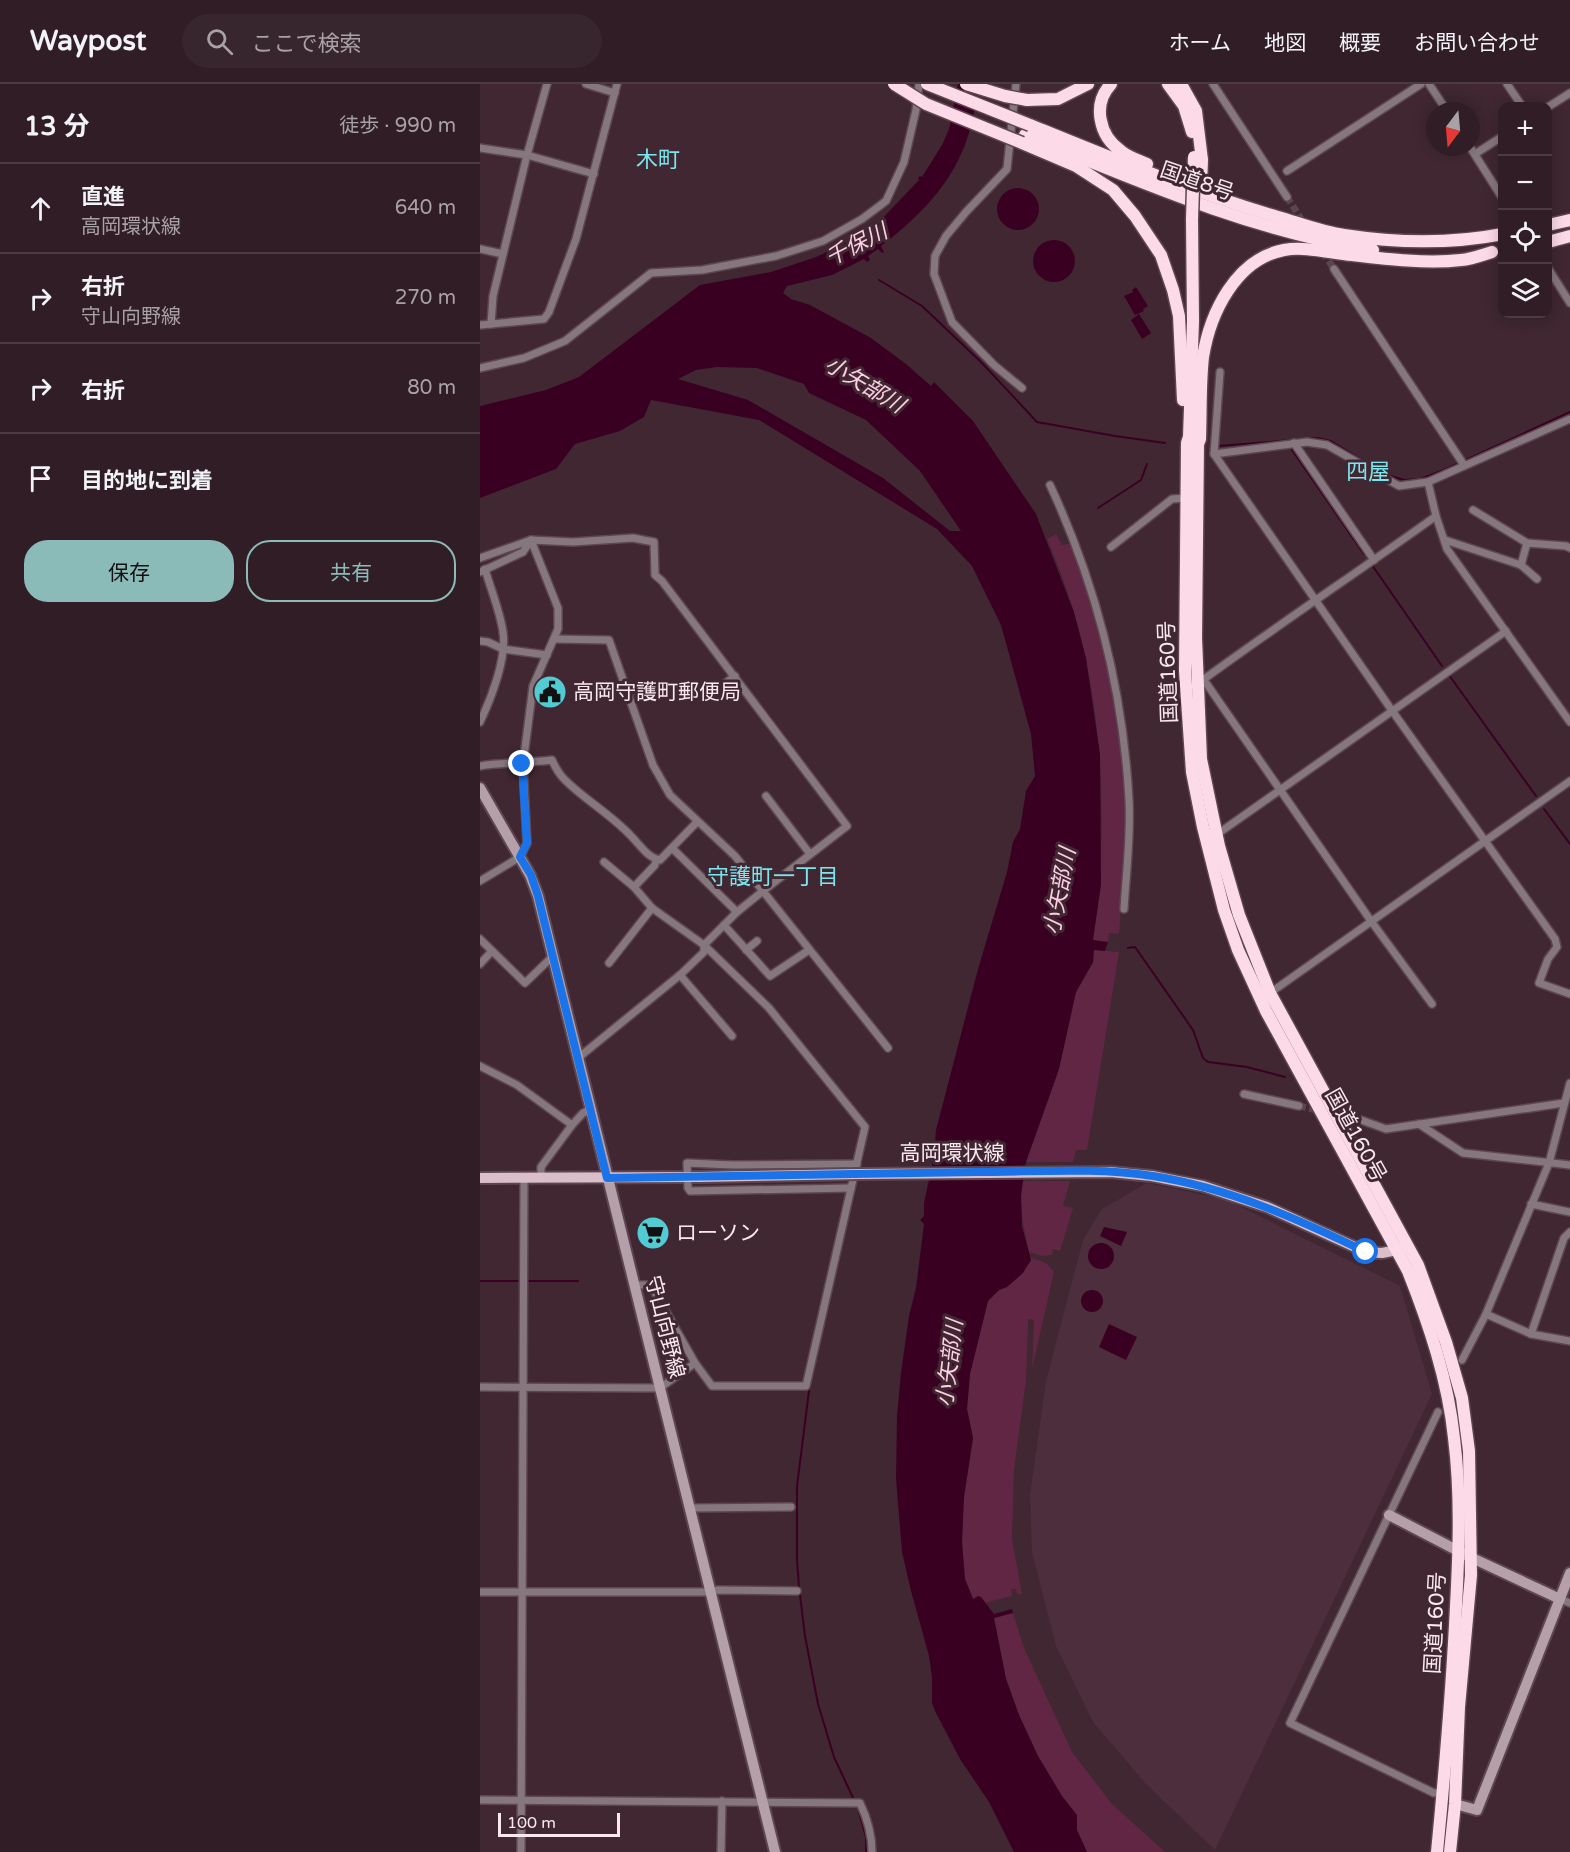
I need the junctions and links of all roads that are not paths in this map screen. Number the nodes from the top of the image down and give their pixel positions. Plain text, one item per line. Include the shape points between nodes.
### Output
1 (548, 84) edge
2 (586, 84) edge
3 (617, 84) edge
4 (894, 84) edge
5 (920, 84) edge
6 (927, 84) edge
7 (966, 84) edge
8 (1016, 84) edge
9 (1088, 84) edge
10 (1111, 84) edge
11 (1168, 84) edge
12 (1181, 84) edge
13 (1213, 84) edge
14 (1421, 84) edge
15 (1429, 84) edge
16 (1507, 84) edge
17 (615, 93) junction
18 (1570, 93) edge
19 (1441, 102) edge
20 (1519, 102) edge
21 (1552, 104) edge
22 (1026, 135) junction
23 (1498, 139) edge
24 (480, 148) edge
25 (1480, 151) edge
26 (527, 155) junction
27 (1476, 156) edge
28 (1198, 158) junction
29 (1287, 171) dead end
30 (594, 174) junction
31 (1498, 191) edge
32 (1287, 197) tunnel mouth
33 (1222, 200) junction
34 (1570, 220) edge
35 (1552, 224) edge
36 (1498, 235) edge
37 (1570, 236) edge
38 (1552, 241) edge
39 (480, 249) edge
40 (1497, 251) edge
41 (503, 254) junction
42 (1334, 269) tunnel mouth
43 (1552, 274) edge
44 (1570, 303) edge
45 (492, 324) junction
46 (480, 325) edge
47 (480, 368) edge
48 (1220, 372) dead end
49 (1022, 388) dead end
50 (1570, 419) edge
51 (1293, 443) junction
52 (1192, 444) junction
53 (1214, 454) junction
54 (1464, 465) junction
55 (1428, 482) junction
56 (1050, 485) dead end
57 (1186, 498) junction
58 (1473, 510) dead end
59 (1436, 516) junction
60 (531, 540) junction
61 (1445, 540) junction
62 (1527, 543) junction
63 (1111, 548) dead end
64 (1570, 548) edge
65 (480, 558) edge
66 (1374, 560) junction
67 (1521, 565) junction
68 (483, 571) edge
69 (1537, 579) dead end
70 (1314, 600) junction
71 (1506, 631) junction
72 (554, 639) junction
73 (480, 641) edge
74 (503, 648) junction
75 (547, 655) junction
76 (735, 676) junction
77 (1201, 682) junction
78 (627, 691) junction
79 (1393, 712) junction
80 (480, 722) edge
81 (1570, 722) edge
82 (522, 764) junction
83 (480, 766) edge
84 (1570, 781) edge
85 (480, 788) edge
86 (1281, 789) junction
87 (766, 796) dead end
88 (697, 822) junction
89 (1216, 835) junction
90 (1486, 841) junction
91 (672, 848) junction
92 (810, 854) junction
93 (520, 857) junction
94 (656, 859) junction
95 (604, 862) dead end
96 (480, 881) edge
97 (634, 887) junction
98 (763, 891) junction
99 (652, 908) junction
100 (1124, 909) dead end
101 (737, 912) junction
102 (1371, 921) junction
103 (724, 926) junction
104 (480, 939) edge
105 (757, 941) dead end
106 (704, 945) junction
107 (746, 950) junction
108 (810, 950) junction
109 (492, 951) junction
110 (553, 956) junction
111 (609, 963) dead end
112 (480, 964) edge
113 (680, 975) junction
114 (1270, 993) junction
115 (1570, 994) edge
116 (1432, 1004) dead end
117 (732, 1036) dead end
118 (888, 1048) dead end
119 (578, 1058) junction
120 (480, 1066) edge
121 (1570, 1083) edge
122 (1244, 1094) dead end
123 (1564, 1102) junction
124 (1299, 1106) tunnel mouth
125 (592, 1109) junction
126 (1361, 1120) tunnel mouth
127 (1419, 1124) junction
128 (572, 1125) junction
129 (1549, 1163) junction
130 (1570, 1165) edge
131 (859, 1169) junction
132 (687, 1177) junction
133 (480, 1178) edge
134 (524, 1178) junction
135 (541, 1178) junction
136 (607, 1178) junction
137 (852, 1188) junction
138 (1532, 1204) junction
139 (1570, 1212) edge
140 (1570, 1232) edge
141 (1403, 1249) junction
142 (634, 1285) junction
143 (1486, 1314) junction
144 (1531, 1334) junction
145 (1570, 1341) edge
146 (1462, 1360) dead end
147 (695, 1364) junction
148 (480, 1387) edge
149 (523, 1387) junction
150 (660, 1388) junction
151 (1438, 1412) dead end
152 (790, 1507) dead end
153 (690, 1508) junction
154 (1389, 1515) junction
155 (1458, 1550) junction
156 (1470, 1557) junction
157 (1570, 1573) edge
158 (797, 1591) dead end
159 (480, 1592) edge
160 (522, 1592) junction
161 (711, 1592) junction
162 (1565, 1601) edge
163 (1443, 1792) junction
164 (480, 1800) edge
165 (521, 1800) junction
166 (722, 1801) junction
167 (762, 1801) junction
168 (1455, 1804) junction
169 (521, 1852) edge
170 (722, 1852) edge
171 (775, 1852) edge
172 (872, 1852) edge
173 (1437, 1852) edge
174 (1450, 1852) edge

1 - 26 street
2 - 17 street
3 - 17 street
4 - 22 highway, 国道8号, bridge
5 - 47 street via 904,162 886,201 862,219 823,241 776,256 702,270 651,273 566,341 524,358
6 - 22 highway, 国道8号, bridge
7 - 9 highway, bridge via 1027,100 1058,99
8 - 49 street via 1007,169 946,236 935,256 934,274 952,322
10 - 33 highway via 1100,102 1099,113 1107,137 1119,151 1216,193
11 - 28 highway via 1189,118
12 - 28 highway via 1196,111
13 - 32 street
14 - 29 street
15 - 19 street
16 - 20 street
17 - 30 street
18 - 21 street
22 - 33 highway, 国道8号 via 1116,160
22 - 40 highway, 国道8号 via 1140,182 1293,234 1392,253
22 - 52 highway via 1113,190 1136,216 1161,255 1179,316 1185,437
23 - 25 street
24 - 26 street
26 - 30 street
26 - 41 street
27 - 31 street
28 - 52 highway, bridge via 1196,438
30 - 45 street via 576,239 549,312 544,319
33 - 36 highway, 国道8号 via 1341,235 1426,241
34 - 35 highway
37 - 38 highway
39 - 41 street
40 - 52 highway via 1446,261 1384,259 1299,249 1273,253 1256,261 1232,284 1210,327 1203,357 1200,439
41 - 45 street via 493,296
42 - 54 street
43 - 44 street
45 - 46 street
48 - 53 street
50 - 54 street
51 - 53 street
51 - 55 street via 1327,445 1399,486
51 - 66 street
52 - 57 highway, 国道160号
52 - 77 highway, 国道160号 via 1196,638
53 - 70 street
54 - 55 street
55 - 59 street
56 - 100 street via 1071,530 1105,636 1124,739 1130,802
57 - 63 street via 1172,499
57 - 141 highway, 国道160号 via 1185,671 1192,772 1224,910 1266,1011
58 - 62 street
59 - 61 street
59 - 66 street
60 - 65 street
60 - 68 street via 523,552
60 - 72 street via 558,608
60 - 76 street via 633,538 654,542 655,575
61 - 67 street
61 - 71 street via 1447,549
62 - 64 street
62 - 67 street
66 - 70 street
67 - 69 street
68 - 74 street via 503,633
70 - 77 street
70 - 79 street
71 - 79 street
71 - 81 street
72 - 75 street
72 - 78 street via 609,640
73 - 74 street
74 - 75 street
74 - 80 street via 492,697
75 - 82 street via 533,686
76 - 78 street via 709,695 663,688
76 - 92 street via 847,826
77 - 86 street
77 - 89 highway, 国道160号 via 1201,759
78 - 88 street via 653,765 670,795
79 - 86 street
79 - 90 street
82 - 83 street
82 - 93 street via 527,843
82 - 94 street via 552,760 564,779
84 - 90 street
85 - 93 main road, 守山向野線
86 - 89 street
86 - 102 street
87 - 92 street
88 - 91 street
88 - 98 street via 735,856
89 - 114 highway, 国道160号 via 1239,915
90 - 102 street
90 - 115 street via 1555,939 1557,947 1539,983
91 - 94 street via 660,860
91 - 101 street
92 - 98 street
93 - 96 street
93 - 110 main road, 守山向野線 via 531,875
94 - 97 street
95 - 97 street
97 - 99 street
98 - 101 street
98 - 108 street
99 - 106 street
99 - 111 street
101 - 103 street
102 - 114 street
102 - 116 street
103 - 106 street
103 - 107 street
104 - 109 street
105 - 107 street
106 - 113 street via 704,952
106 - 131 street via 769,1008 865,1127
107 - 108 street via 770,976
108 - 118 street
109 - 110 street via 525,982
109 - 112 street
110 - 119 main road, 守山向野線
113 - 117 street
113 - 119 street
114 - 141 highway, 国道160号
119 - 125 main road, 守山向野線
120 - 128 street via 517,1086
121 - 123 street
122 - 124 street
123 - 127 street
123 - 129 street
125 - 128 street
125 - 136 main road, 守山向野線
126 - 127 street via 1386,1129
127 - 129 street via 1463,1153
128 - 135 street via 540,1167
129 - 130 street
129 - 138 street
131 - 132 main road, 高岡環状線, bridge
131 - 132 street via 687,1163
131 - 137 street
131 - 141 main road, 高岡環状線 via 881,1173 1110,1172 1152,1176 1203,1186 1268,1207 1366,1252
132 - 136 main road, 高岡環状線
132 - 137 street via 688,1188 695,1192
133 - 134 main road, 高岡環状線
134 - 135 main road, 高岡環状線
134 - 149 street
135 - 136 main road, 高岡環状線
136 - 142 main road, 守山向野線
137 - 147 street via 806,1386 712,1386
138 - 139 street
138 - 143 street
140 - 144 street via 1564,1238
141 - 155 highway, 国道160号 via 1450,1407
141 - 156 highway, 国道160号 via 1418,1265 1462,1398 1469,1450
142 - 147 street via 653,1289
142 - 150 main road, 守山向野線
143 - 144 street
143 - 146 street
144 - 145 street
147 - 150 street
148 - 149 street
149 - 150 street
149 - 160 street
150 - 153 main road, 守山向野線
151 - 154 street
152 - 153 street
153 - 161 main road, 守山向野線
154 - 155 main road
154 - 163 street via 1290,1723 1434,1793
155 - 156 main road
155 - 163 highway, 国道160号
156 - 162 main road
156 - 168 highway, 国道160号
157 - 162 main road
158 - 161 street
159 - 160 street
160 - 161 street
160 - 165 street
161 - 167 main road, 守山向野線
162 - 168 main road via 1477,1810
163 - 173 highway, 国道160号
164 - 165 street
165 - 166 street
165 - 169 street
166 - 167 street
166 - 170 street
167 - 171 main road, 守山向野線
167 - 172 street via 860,1803 869,1822
168 - 174 highway, 国道160号

